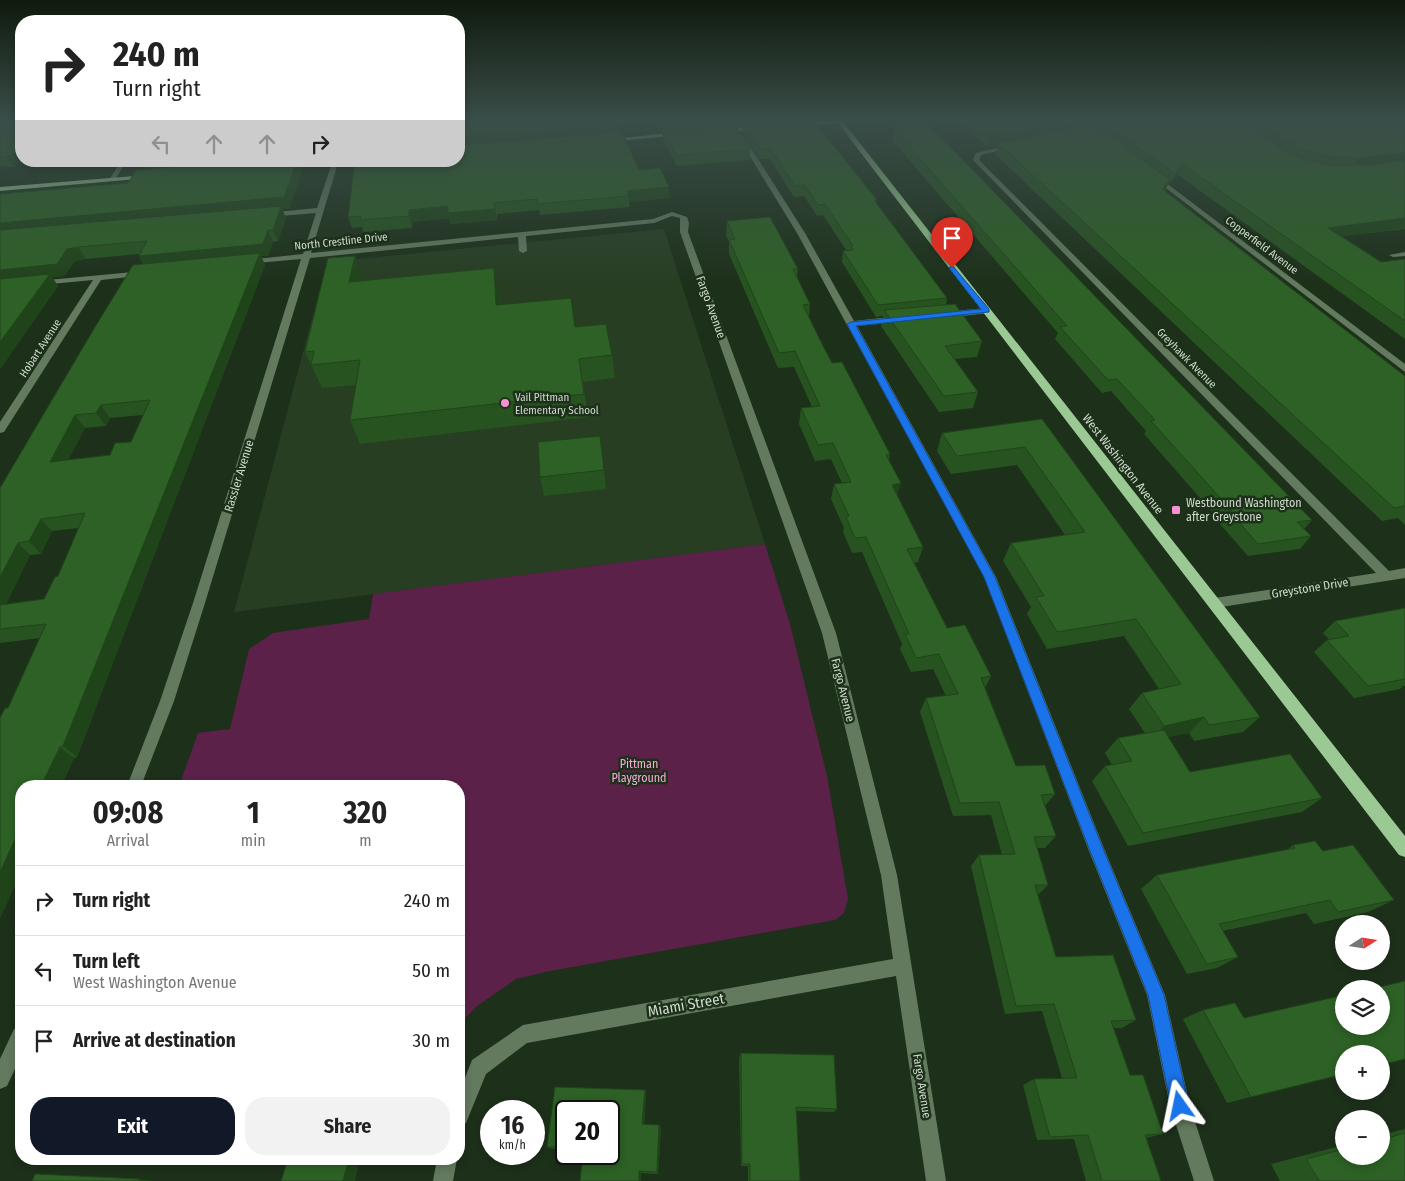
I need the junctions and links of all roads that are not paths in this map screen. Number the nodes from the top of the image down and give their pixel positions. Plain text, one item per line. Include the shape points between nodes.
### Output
1 (116, 174) edge
2 (332, 174) edge
3 (764, 174) edge
4 (880, 174) edge
5 (990, 174) edge
6 (1151, 174) edge
7 (160, 176) edge
8 (112, 180) junction
9 (0, 189) edge
10 (321, 210) junction
11 (253, 216) edge
12 (683, 217) joint
13 (522, 234) junction
14 (523, 251) dead end
15 (1405, 254) edge
16 (308, 255) junction
17 (1393, 255) dead end
18 (241, 262) edge
19 (156, 271) edge
20 (99, 277) junction
21 (30, 284) edge
22 (986, 311) junction
23 (938, 316) edge
24 (909, 318) edge
25 (851, 324) junction
26 (1405, 369) edge
27 (0, 430) edge
28 (1405, 574) edge
29 (1387, 576) junction
30 (1215, 603) junction
31 (136, 780) edge
32 (1405, 849) edge
33 (904, 966) junction
34 (15, 1048) edge
35 (0, 1079) edge
36 (465, 1101) edge
37 (446, 1165) edge
38 (443, 1181) edge
39 (936, 1181) edge
40 (1204, 1181) edge

1 - 8 street
2 - 10 street, Rassler Avenue
3 - 25 street
4 - 22 main road, West Washington Avenue
5 - 29 street, Greyhawk Avenue
6 - 26 street, Copperfield Avenue
7 - 8 main road
8 - 9 main road
10 - 11 street
10 - 16 street, Rassler Avenue
12 - 13 street, North Crestline Drive via 672,214 654,221
12 - 33 street, Fargo Avenue via 684,232 829,633 889,875
13 - 14 street
13 - 16 street, North Crestline Drive
15 - 17 street
16 - 18 street, North Crestline Drive
16 - 31 street, Rassler Avenue via 167,702
19 - 20 street
20 - 21 street
20 - 27 street, Hobart Avenue
22 - 23 street
22 - 30 main road, West Washington Avenue
24 - 25 street
25 - 40 street via 990,577 1156,995 1180,1106
28 - 29 street, Greystone Drive
29 - 30 street, Greystone Drive
30 - 32 main road, West Washington Avenue
33 - 36 street, Miami Street via 523,1034 479,1067
33 - 39 street, Fargo Avenue
34 - 35 street
37 - 38 street

